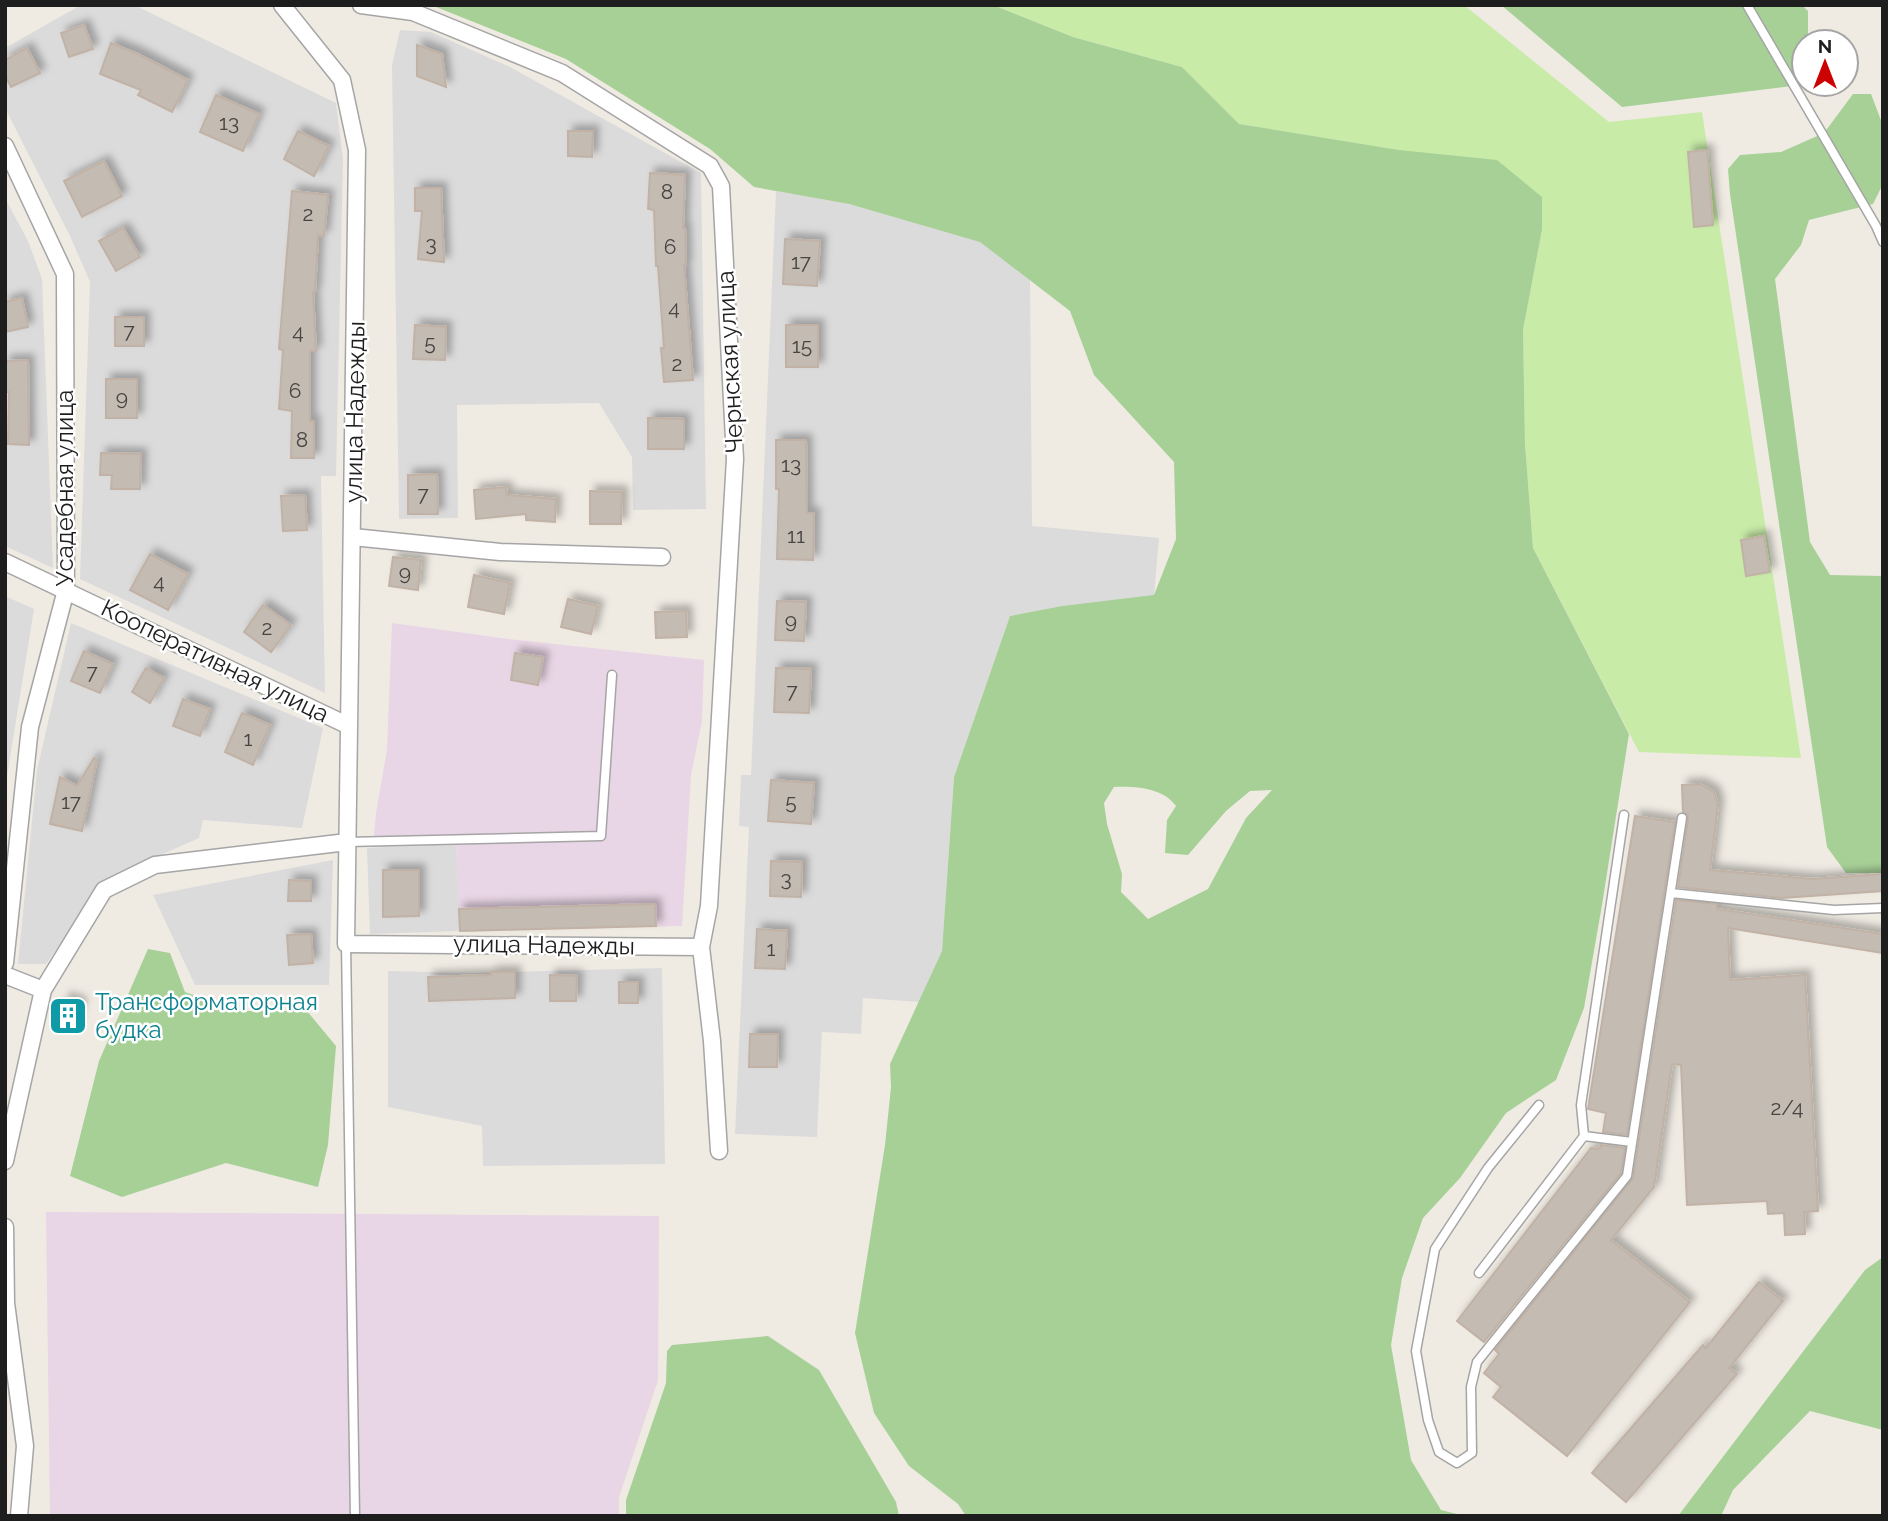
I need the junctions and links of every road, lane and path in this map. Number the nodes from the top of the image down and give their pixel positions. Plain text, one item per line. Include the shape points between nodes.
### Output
1 (282, 5) edge
2 (361, 5) edge
3 (1747, 5) edge
4 (5, 146) edge
5 (1883, 242) edge
6 (353, 537) junction
7 (662, 557) dead end
8 (5, 562) edge
9 (66, 590) junction
10 (612, 675) dead end
11 (349, 726) junction
12 (1625, 815) dead end
13 (1682, 818) dead end
14 (347, 842) junction
15 (1671, 893) junction
16 (1883, 908) edge
17 (346, 944) junction
18 (701, 947) junction
19 (5, 963) edge
20 (5, 975) edge
21 (43, 990) junction
22 (1539, 1105) dead end
23 (1584, 1136) junction
24 (1632, 1142) junction
25 (719, 1150) dead end
26 (5, 1161) edge
27 (5, 1227) edge
28 (1479, 1273) dead end
29 (6, 1303) edge
30 (19, 1516) edge
31 (355, 1516) edge

1 - 6 street, улица Надежды via 342,79 358,150
2 - 18 street, Чернская улица via 413,12 562,73 710,166 721,186 735,459 709,906
3 - 5 lane
4 - 9 street, Усадебная улица via 65,274
6 - 7 street via 500,552
6 - 11 street, улица Надежды
8 - 9 street, Кооперативная улица
9 - 11 street, Кооперативная улица
9 - 19 street, Усадебная улица via 30,727
10 - 14 lane via 601,836
11 - 14 street, улица Надежды
12 - 23 lane via 1581,1105
13 - 15 lane
14 - 17 street, улица Надежды
14 - 21 street via 155,864 104,890
15 - 16 lane via 1834,910
15 - 24 lane
17 - 18 street, улица Надежды
17 - 31 lane
18 - 25 street, Чернская улица
20 - 21 street
21 - 26 street
22 - 24 lane via 1488,1168 1434,1249 1416,1351 1428,1420 1439,1452 1457,1463 1472,1453 1471,1387 1477,1362 1627,1176
23 - 24 lane
23 - 28 lane
27 - 29 street
29 - 30 street via 25,1446

